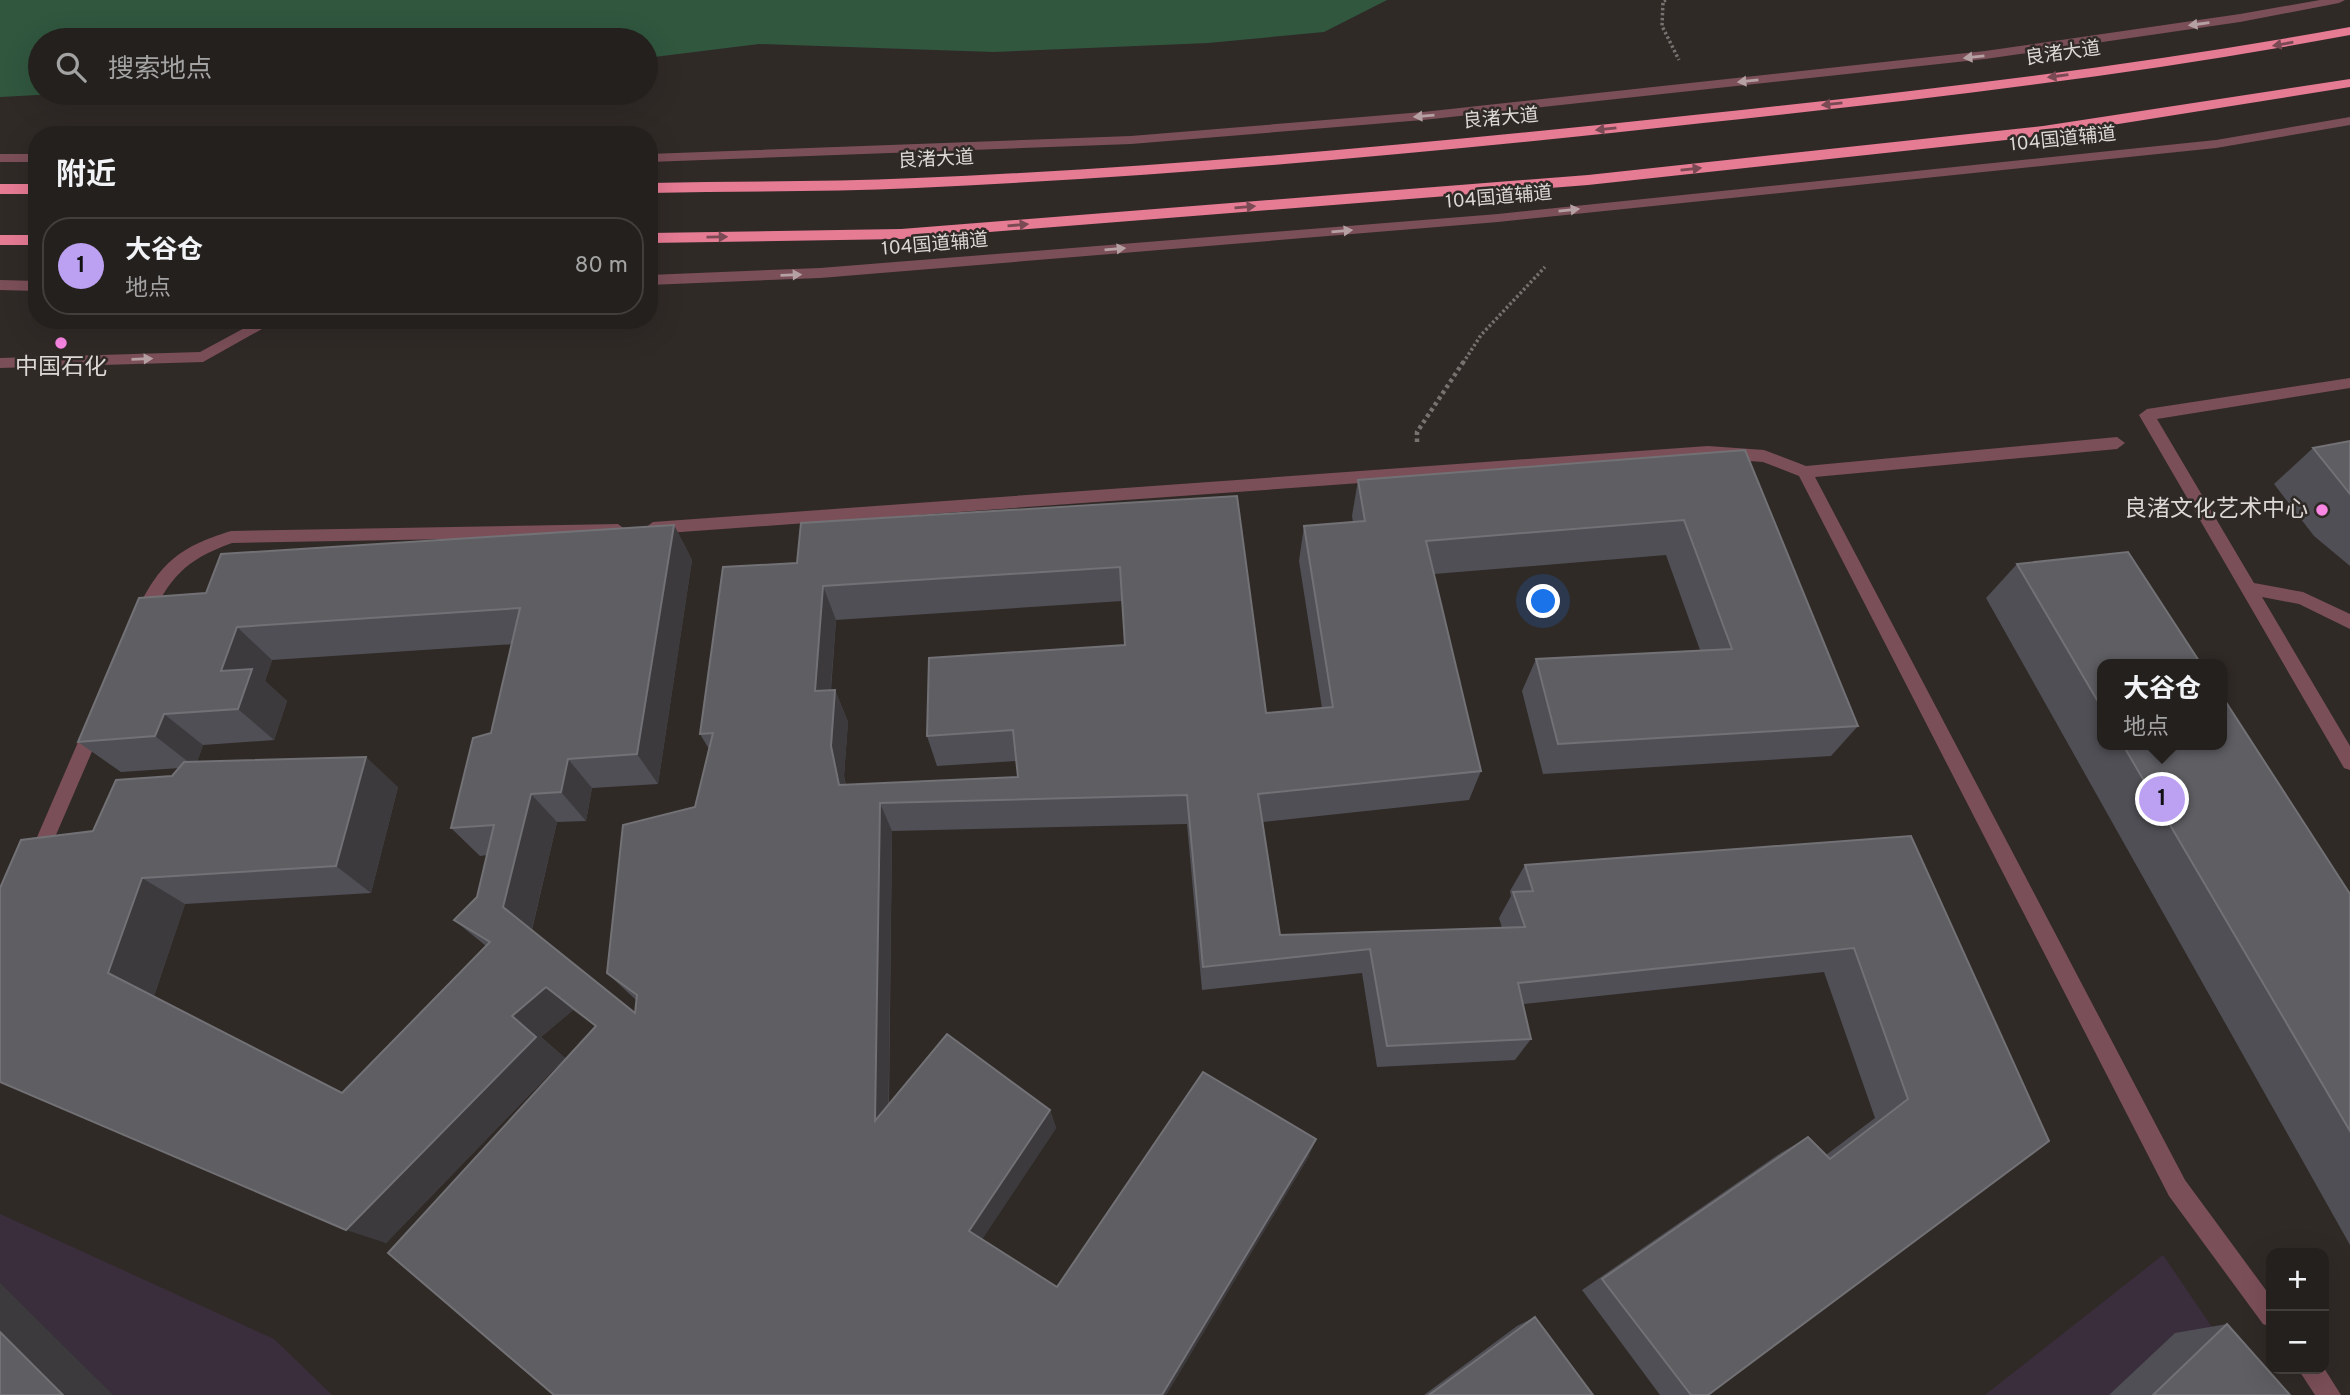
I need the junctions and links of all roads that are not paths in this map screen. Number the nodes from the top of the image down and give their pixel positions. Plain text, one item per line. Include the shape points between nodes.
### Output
1 (2339, 0) edge
2 (2350, 31) edge
3 (2350, 83) edge
4 (2350, 121) edge
5 (0, 158) edge
6 (28, 158) edge
7 (658, 158) edge
8 (658, 188) edge
9 (0, 189) edge
10 (28, 190) edge
11 (658, 238) edge
12 (0, 240) edge
13 (28, 240) edge
14 (658, 280) edge
15 (0, 285) edge
16 (28, 286) edge
17 (254, 329) edge
18 (0, 363) edge
19 (2350, 383) edge
20 (2117, 443) dead end
21 (1805, 472) junction
22 (2251, 589) junction
23 (2350, 622) edge
24 (133, 638) edge
25 (100, 713) edge
26 (2342, 730) edge
27 (2350, 762) edge
28 (28, 878) edge
29 (2267, 1311) edge
30 (2314, 1374) edge
31 (2329, 1395) edge

1 -> 7 lane via 1985,55 1423,116 1131,140
2 -> 8 highway, 良渚大道 via 2280,45 1917,95 1556,135 1229,163 915,183
11 -> 3 highway via 901,234 1588,180 2043,131
14 -> 4 lane, 104国道辅道 via 820,274 1497,218 2216,144
5 - 6 lane
9 - 10 highway
12 - 13 highway
15 - 16 lane
18 -> 17 lane via 203,357
19 - 22 lane via 2147,415
20 - 21 lane
21 - 24 lane via 1764,456 1708,452 630,529 231,537 194,550 168,567
21 - 29 lane via 2177,1188
22 - 23 lane via 2282,590 2311,599
22 - 26 lane
25 - 28 lane
26 - 27 lane
30 - 31 lane

